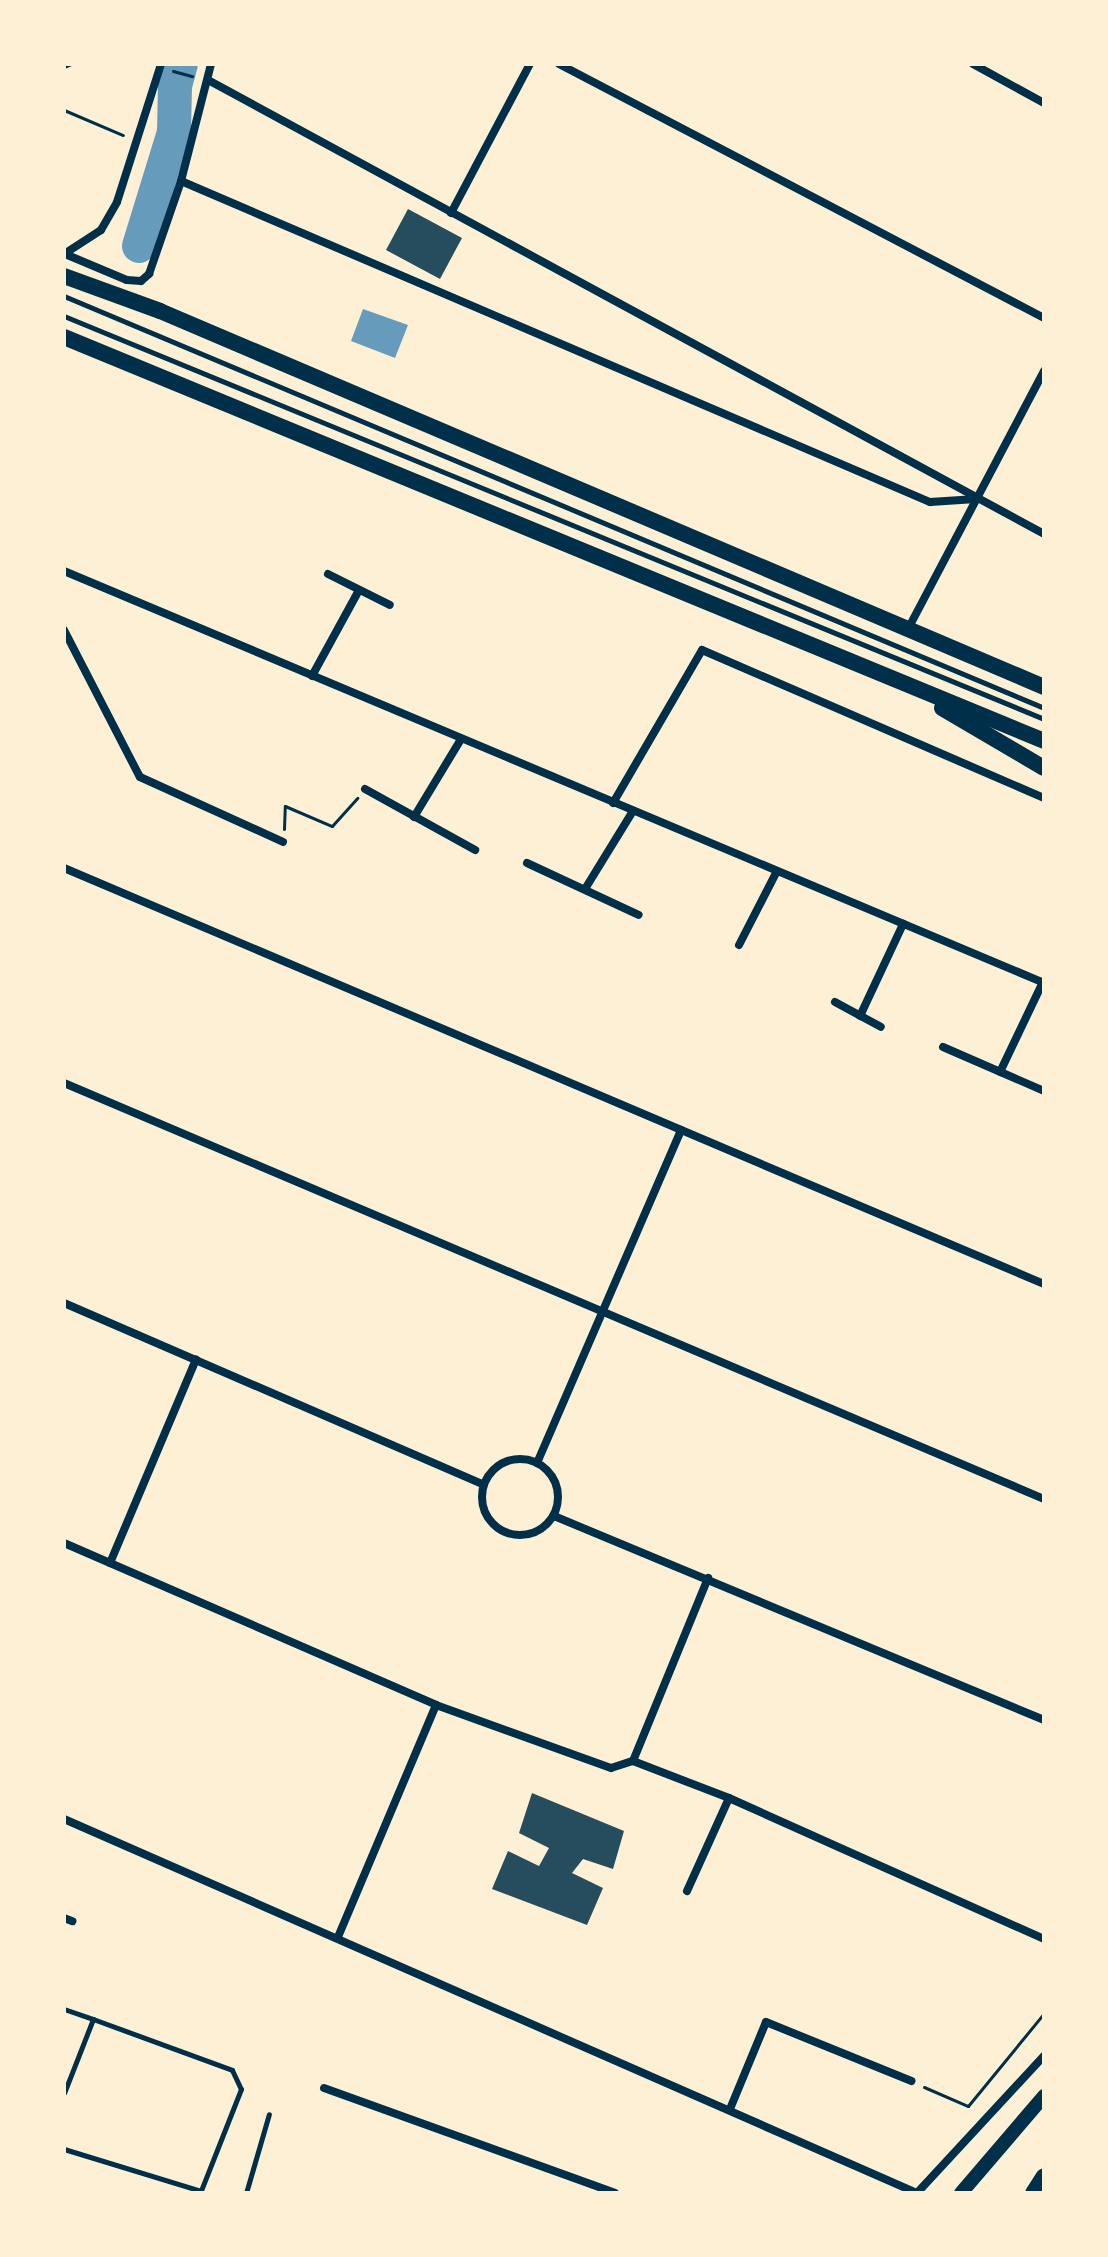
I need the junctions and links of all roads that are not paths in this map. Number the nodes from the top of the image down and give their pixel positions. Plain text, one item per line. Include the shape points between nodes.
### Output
1 (211, 64) edge
2 (530, 64) edge
3 (559, 64) edge
4 (973, 64) edge
5 (161, 66) edge
6 (208, 80) junction
7 (1044, 103) edge
8 (181, 181) junction
9 (451, 213) junction
10 (65, 254) edge
11 (64, 276) edge
12 (64, 296) edge
13 (64, 316) edge
14 (1044, 318) edge
15 (64, 337) edge
16 (1044, 371) edge
17 (977, 499) junction
18 (1044, 534) edge
19 (64, 571) edge
20 (328, 574) dead end
21 (359, 590) junction
22 (390, 605) dead end
23 (64, 630) edge
24 (908, 630) junction
25 (312, 676) junction
26 (889, 677) junction
27 (1044, 687) edge
28 (1044, 708) edge
29 (1044, 719) edge
30 (461, 739) junction
31 (1044, 741) edge
32 (1044, 768) edge
33 (365, 789) road end
34 (1044, 798) edge
35 (613, 803) junction
36 (633, 811) junction
37 (414, 817) junction
38 (283, 842) road end
39 (475, 850) dead end
40 (527, 863) dead end
41 (64, 868) edge
42 (777, 871) junction
43 (585, 889) junction
44 (639, 915) dead end
45 (903, 924) junction
46 (739, 945) dead end
47 (1043, 982) edge
48 (835, 1002) dead end
49 (860, 1016) junction
50 (881, 1027) dead end
51 (943, 1047) dead end
52 (1000, 1072) junction
53 (64, 1083) edge
54 (1044, 1091) edge
55 (681, 1130) junction
56 (1044, 1284) edge
57 (64, 1303) edge
58 (603, 1312) junction
59 (196, 1359) junction
60 (537, 1463) junction
61 (483, 1484) junction
62 (1044, 1499) edge
63 (554, 1516) junction
64 (64, 1543) edge
65 (110, 1563) junction
66 (708, 1578) junction
67 (436, 1705) junction
68 (1044, 1720) edge
69 (633, 1761) junction
70 (729, 1798) junction
71 (64, 1819) edge
72 (687, 1891) dead end
73 (338, 1937) junction
74 (1044, 1939) edge
75 (64, 2009) edge
76 (93, 2019) junction
77 (1044, 2056) edge
78 (911, 2081) road end
79 (324, 2088) dead end
80 (64, 2093) edge
81 (1044, 2096) edge
82 (730, 2109) junction
83 (269, 2114) dead end
84 (64, 2149) edge
85 (1044, 2176) edge
86 (200, 2192) edge
87 (246, 2193) edge
88 (615, 2193) edge
89 (917, 2193) edge
90 (961, 2193) edge
91 (1033, 2193) edge

1 - 6 street
2 - 9 street
3 - 14 street
4 - 7 street
5 - 10 street via 117,202 101,230
6 - 8 street
6 - 9 street
8 - 10 street via 153,266 141,281 113,276
8 - 17 street via 930,502
9 - 17 street
11 - 24 highway via 189,323
12 - 28 lane
13 - 29 lane
15 - 26 highway
16 - 17 street
17 - 18 street
17 - 24 street
19 - 25 street
20 - 21 street
21 - 22 street
21 - 25 street
23 - 38 street via 140,777
24 - 27 highway
25 - 30 street
26 - 31 highway
26 - 32 highway
30 - 35 street
30 - 37 street
33 - 37 street
34 - 35 street via 702,650
35 - 36 street
36 - 42 street
36 - 43 street
37 - 39 street
40 - 43 street
41 - 55 street
42 - 45 street
42 - 46 street
43 - 44 street
45 - 47 street
45 - 49 street
47 - 52 street
48 - 49 street
49 - 50 street
51 - 52 street
52 - 54 street
53 - 58 street
55 - 56 street
55 - 58 street
57 - 59 street
58 - 60 street
58 - 62 street
59 - 61 street
59 - 65 street
60 - 61 street via 525,1459 499,1464
60 - 63 street via 555,1480
61 - 63 street via 484,1510 510,1534 535,1533
63 - 66 street
64 - 65 street
65 - 67 street
66 - 68 street
66 - 69 street
67 - 69 street via 611,1768
67 - 73 street
69 - 70 street
70 - 72 street
70 - 74 street
71 - 73 street
73 - 82 street
75 - 76 lane
76 - 80 lane
76 - 86 lane via 232,2070 241,2089
77 - 89 street
78 - 82 street via 766,2022
79 - 88 street
81 - 90 main road
82 - 89 street
83 - 87 lane
84 - 86 lane
85 - 91 highway

